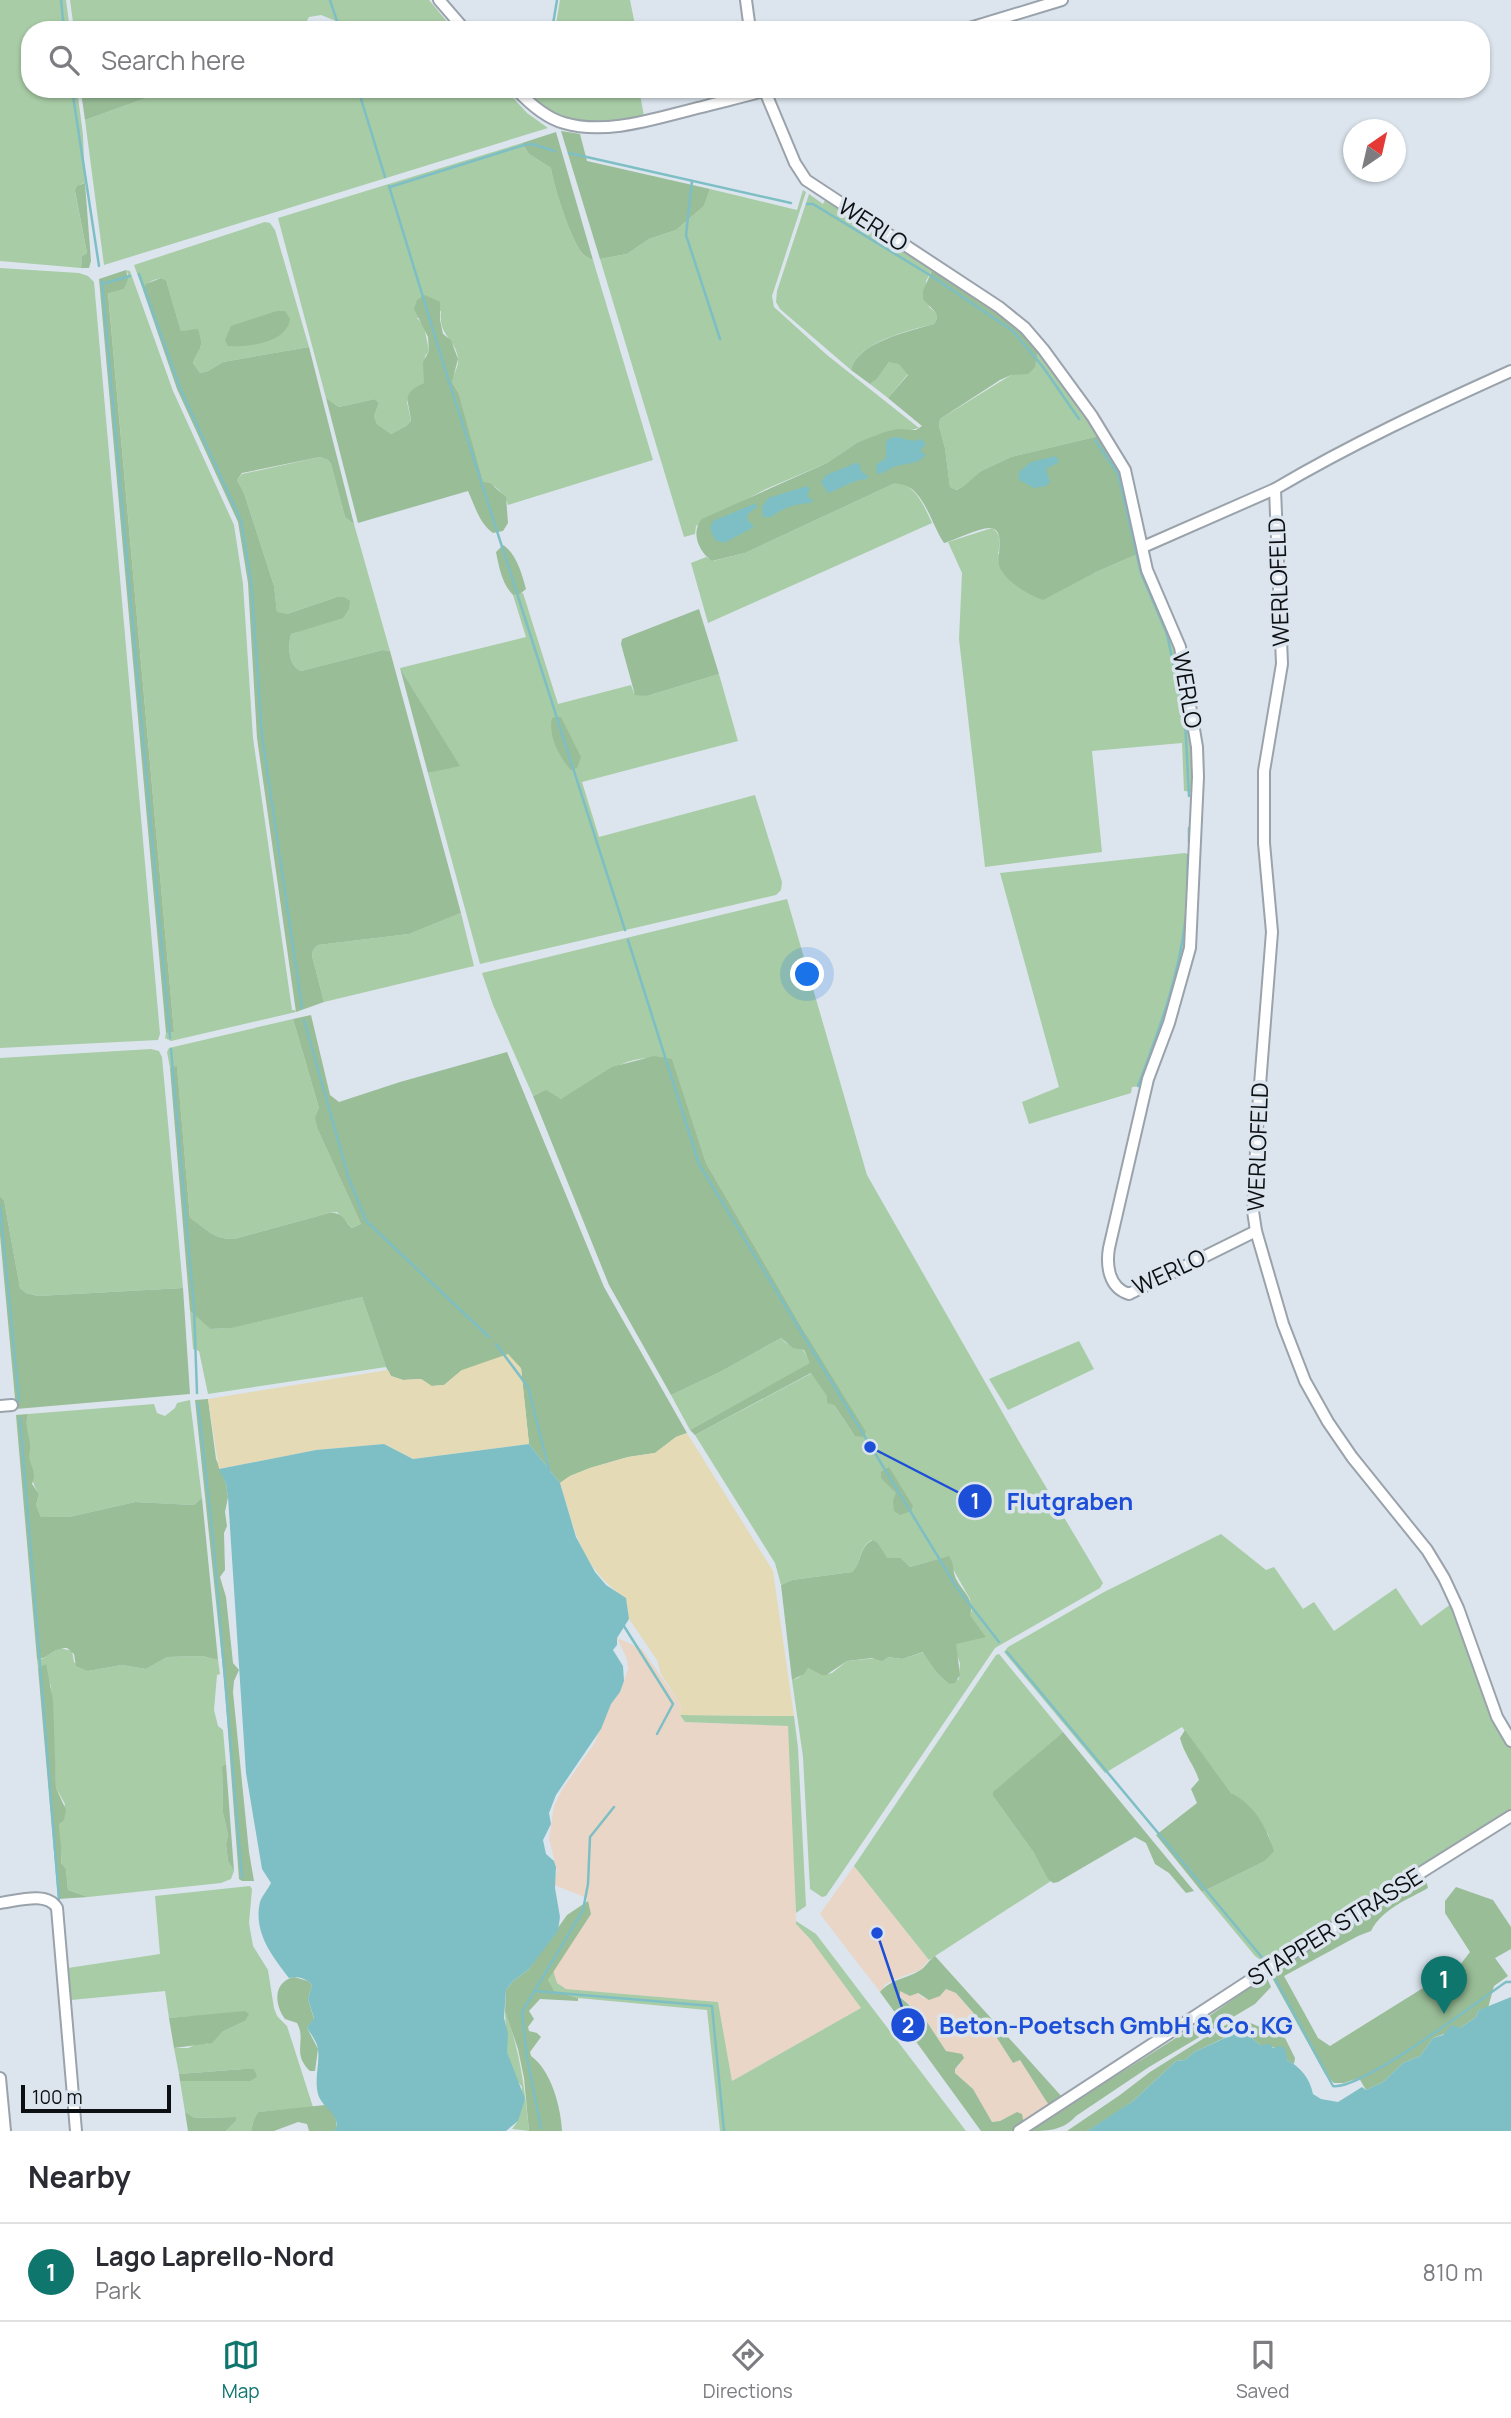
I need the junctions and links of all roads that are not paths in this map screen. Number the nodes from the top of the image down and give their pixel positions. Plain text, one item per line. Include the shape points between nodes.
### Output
1 (439, 0) edge
2 (746, 0) edge
3 (1062, 0) edge
4 (457, 21) edge
5 (749, 21) edge
6 (993, 21) edge
7 (526, 98) edge
8 (735, 98) edge
9 (769, 98) edge
10 (1511, 371) edge
11 (1275, 489) junction
12 (1143, 547) junction
13 (1256, 1231) junction
14 (12, 1405) dead end
15 (0, 1406) edge
16 (1511, 1741) edge
17 (1511, 1816) edge
18 (0, 1903) edge
19 (0, 2078) edge
20 (5, 2131) edge
21 (76, 2131) edge
22 (1019, 2131) edge

1 - 4 street
2 - 5 street
3 - 6 street
7 - 8 street via 555,120 595,127
9 - 12 street, WERLO via 794,163 811,184 983,295 1034,338 1120,460
10 - 11 street, WERLOFELD via 1425,410
11 - 12 street, WERLOFELD
11 - 13 street, WERLOFELD via 1282,664 1264,771 1264,844 1272,932 1258,1110
12 - 13 street, WERLO via 1147,570 1180,647 1197,747 1194,904 1190,948 1148,1079 1107,1269 1129,1294
13 - 16 street, WERLOFELD via 1305,1381 1352,1457 1444,1578 1497,1717
14 - 15 street
17 - 22 street, STAPPER STRASSE
18 - 21 street via 43,1898 57,1908
19 - 20 street

